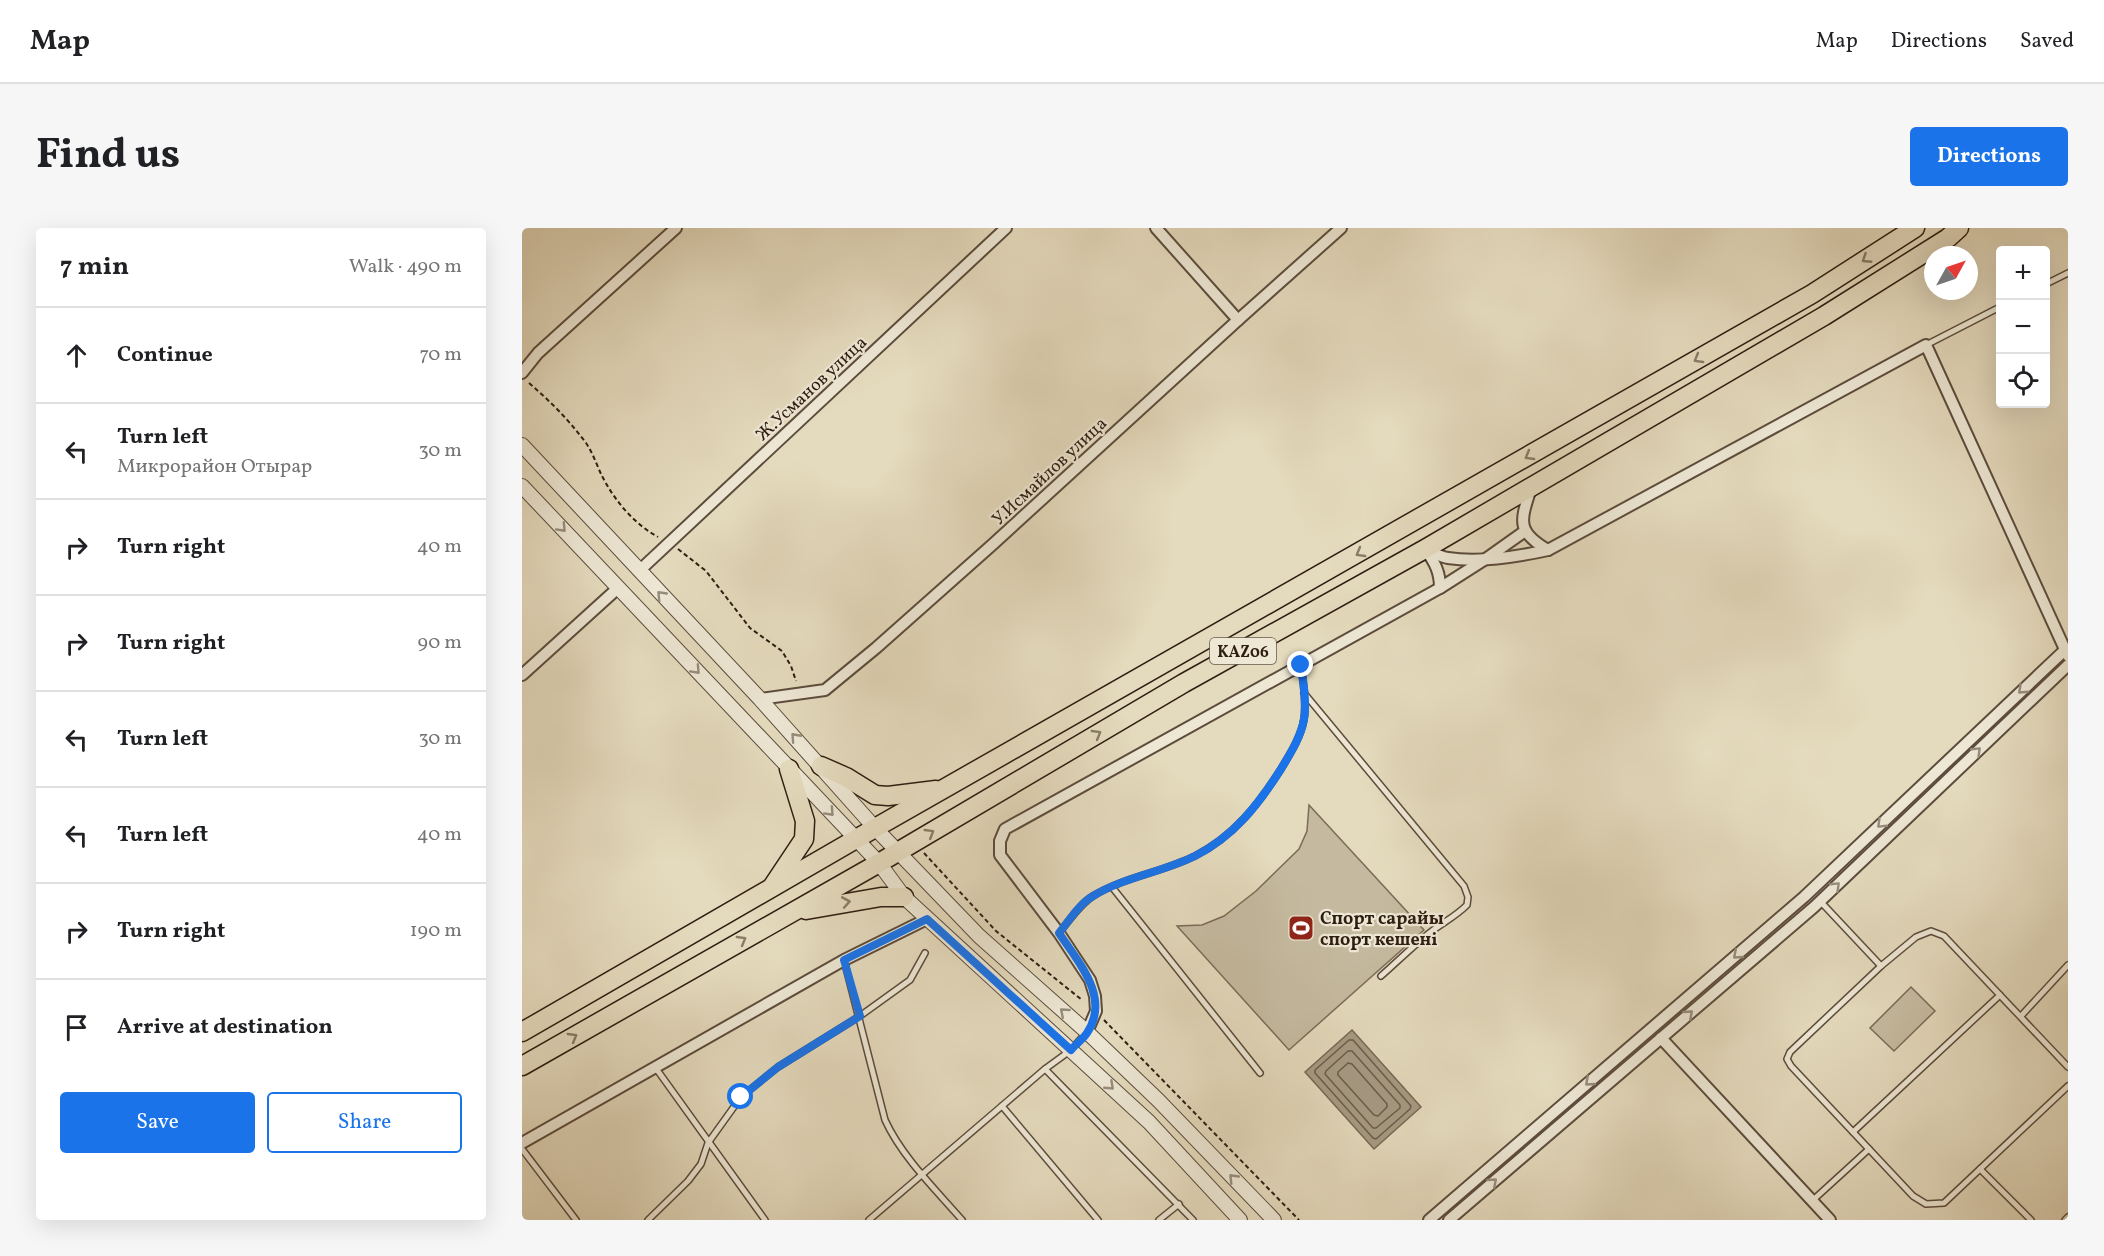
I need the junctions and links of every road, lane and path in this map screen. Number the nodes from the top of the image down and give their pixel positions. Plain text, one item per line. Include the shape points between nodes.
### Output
1 (676, 228) edge
2 (1006, 228) edge
3 (1156, 228) edge
4 (1341, 228) edge
5 (1915, 228) edge
6 (1959, 228) edge
7 (2068, 273) edge
8 (2050, 282) edge
9 (1996, 310) edge
10 (1238, 320) junction
11 (1926, 345) junction
12 (522, 374) edge
13 (522, 445) edge
14 (522, 486) edge
15 (1531, 487) junction
16 (1525, 531) junction
17 (1425, 549) junction
18 (1548, 549) junction
19 (1487, 558) junction
20 (639, 571) junction
21 (618, 588) junction
22 (1440, 588) junction
23 (2067, 653) edge
24 (1172, 661) junction
25 (1301, 665) junction
26 (2068, 665) edge
27 (522, 675) edge
28 (1184, 683) junction
29 (1304, 693) junction
30 (760, 699) junction
31 (821, 766) junction
32 (789, 769) junction
33 (947, 789) junction
34 (875, 828) junction
35 (857, 840) junction
36 (906, 847) junction
37 (879, 863) junction
38 (1112, 887) junction
39 (771, 890) junction
40 (1811, 891) junction
41 (904, 897) junction
42 (1820, 901) junction
43 (790, 913) junction
44 (927, 919) junction
45 (1059, 933) junction
46 (926, 953) dead end
47 (844, 960) junction
48 (2068, 965) edge
49 (1881, 966) junction
50 (1381, 976) dead end
51 (2000, 995) junction
52 (1096, 1011) junction
53 (860, 1016) junction
54 (2021, 1016) junction
55 (522, 1032) edge
56 (1088, 1032) junction
57 (1661, 1038) junction
58 (1071, 1050) junction
59 (522, 1066) edge
60 (655, 1067) junction
61 (2068, 1067) edge
62 (1045, 1069) junction
63 (1260, 1073) dead end
64 (2068, 1086) edge
65 (1002, 1106) junction
66 (1852, 1132) junction
67 (522, 1143) edge
68 (708, 1143) junction
69 (522, 1149) edge
70 (1869, 1149) junction
71 (1980, 1169) junction
72 (922, 1174) junction
73 (1812, 1201) junction
74 (1179, 1204) junction
75 (656, 1217) edge
76 (576, 1220) edge
77 (648, 1220) edge
78 (765, 1220) edge
79 (869, 1220) edge
80 (962, 1220) edge
81 (1098, 1220) edge
82 (1159, 1220) edge
83 (1193, 1220) edge
84 (1240, 1220) edge
85 (1274, 1220) edge
86 (1299, 1220) edge
87 (1429, 1220) edge
88 (1449, 1220) edge
89 (1830, 1220) edge
90 (2031, 1220) edge

1 - 12 street via 538,353
2 - 20 street, Ж.Усманов улица
3 - 10 street
4 - 10 street, У.Исмайлов улица
5 -> 24 highway, KАZ06 via 1812,294
6 - 15 highway, KАZ06 via 1824,316
7 - 8 lane
9 - 11 lane
10 - 30 street, У.Исмайлов улица via 992,545 825,690
11 - 18 street
11 - 23 street
13 - 20 street
14 -> 21 street
15 - 16 street via 1522,517
15 - 17 highway, KАZ06
16 - 18 street
16 - 19 street
17 - 19 street via 1446,558
17 - 22 street via 1437,566
17 - 28 highway, KАZ06
18 - 19 street
19 - 22 street
30 -> 20 street
21 - 27 street
21 -> 32 street
22 - 25 street
23 -> 40 street
24 - 28 highway
24 - 33 highway, KАZ06
25 - 29 lane
25 - 45 street via 1005,829 999,841 1000,855
42 -> 26 street
36 -> 28 highway, KАZ06
29 - 38 lane via 1304,719 1297,740 1261,800 1241,824 1197,855
29 - 50 lane via 1464,886 1468,897 1467,905 1456,917 1429,933
31 -> 30 street
31 - 33 highway via 875,795
31 - 34 street
32 -> 35 street
32 - 39 highway via 804,821 804,839
33 - 34 highway, KАZ06
34 - 35 highway, KАZ06
34 - 36 street
35 - 37 street
35 - 39 highway, KАZ06
36 - 37 highway, KАZ06
36 - 52 path via 996,931
56 -> 36 street via 979,936
37 - 41 street
37 - 43 highway, KАZ06
38 - 45 lane via 1092,897
38 - 63 lane
39 - 55 highway, KАZ06
40 - 42 street
40 -> 87 street
43 -> 41 highway via 881,897
41 - 44 street
42 - 49 lane
57 -> 42 street
59 -> 43 highway, KАZ06
44 - 47 street
44 - 58 street
45 - 52 street via 1090,980
46 - 53 lane via 910,980
47 - 53 lane
47 - 60 street
48 - 54 lane
49 - 51 lane via 1916,937 1931,932 1944,936
49 - 66 lane via 1787,1059
51 - 54 lane
51 - 66 lane
52 - 56 street
52 - 86 path
53 - 68 lane via 778,1067 741,1097
53 - 72 lane via 885,1120
54 - 61 lane
56 - 58 lane
85 -> 56 street
57 - 73 street
88 -> 57 street
58 - 62 lane
58 -> 84 street via 1149,1122
60 - 67 street
60 - 68 lane
62 - 65 lane
62 - 74 lane
64 - 71 lane
65 - 72 lane
65 - 81 lane
66 - 70 lane
68 - 75 lane via 701,1164
68 - 78 lane
69 - 76 lane
70 - 71 lane via 1913,1196 1926,1204 1944,1203
70 - 73 lane
71 - 90 lane
72 - 79 lane
72 - 80 lane
73 - 89 street
74 - 82 lane
74 - 83 lane
75 - 77 lane

